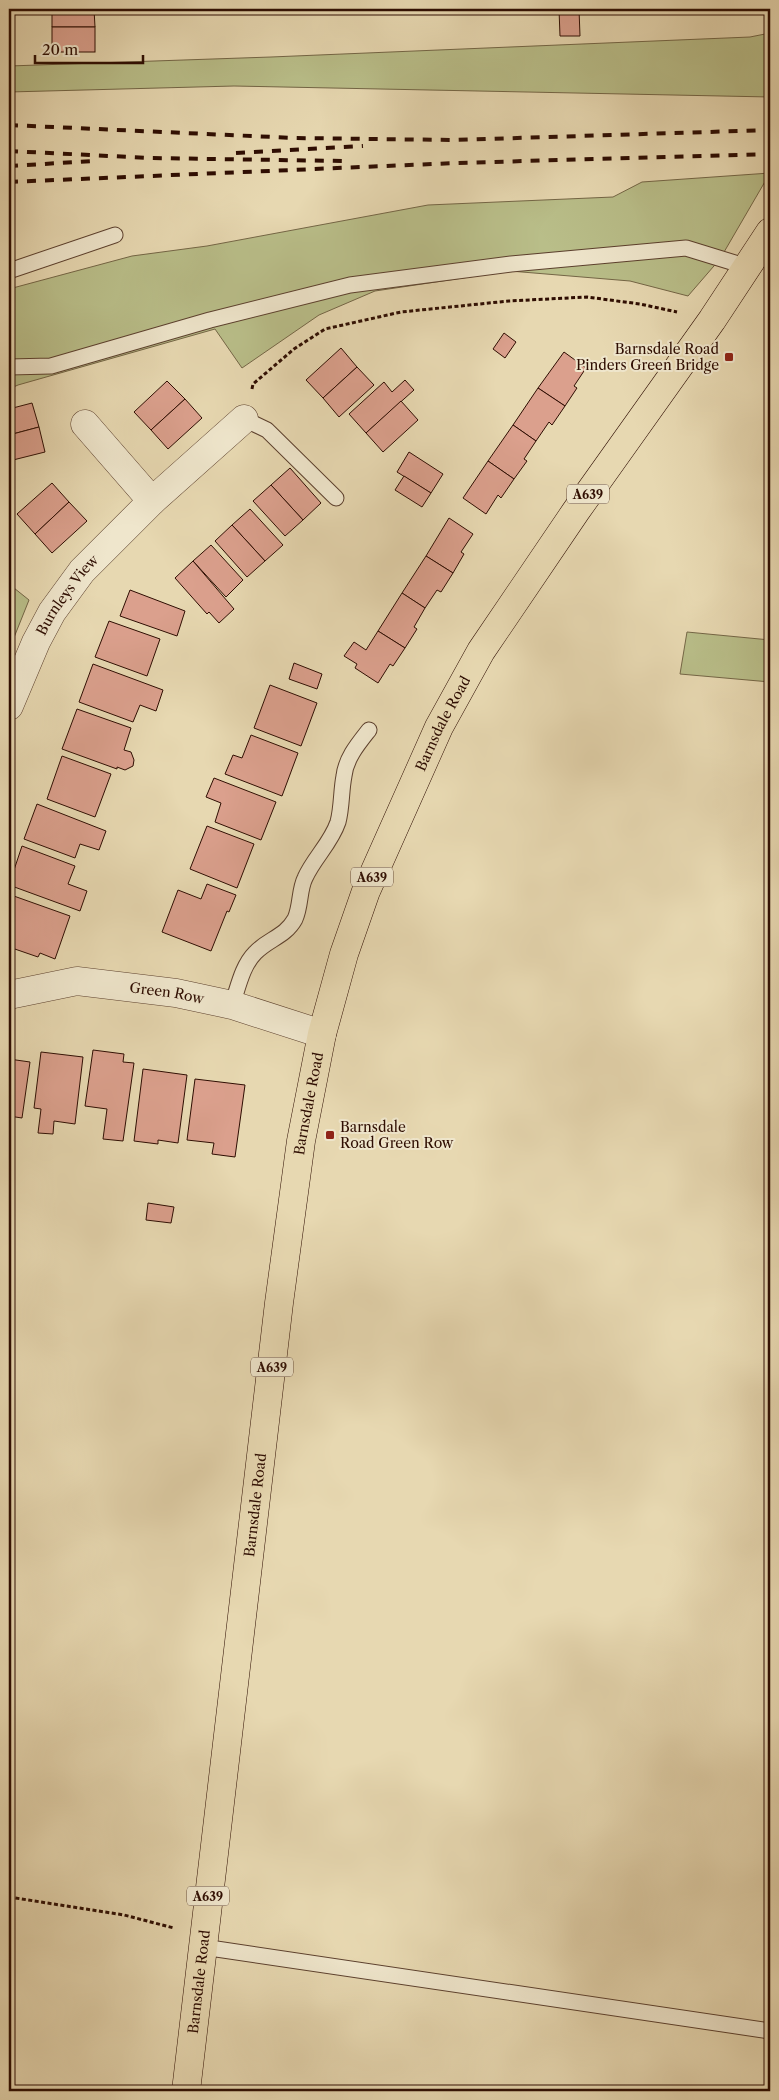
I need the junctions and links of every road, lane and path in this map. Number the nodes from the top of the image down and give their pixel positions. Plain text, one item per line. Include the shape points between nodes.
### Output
1 (770, 232) edge
2 (115, 236) dead end
3 (748, 267) junction
4 (9, 272) edge
5 (712, 320) junction
6 (9, 367) edge
7 (244, 419) junction
8 (85, 424) dead end
9 (336, 498) dead end
10 (152, 502) junction
11 (9, 706) edge
12 (369, 730) dead end
13 (9, 995) edge
14 (232, 1005) junction
15 (322, 1034) junction
16 (9, 1897) edge
17 (203, 1941) junction
18 (770, 2030) edge
19 (186, 2091) edge

1 - 3 main road, Barnsdale Road / A639
2 - 4 lane
3 - 5 main road, Barnsdale Road / A639
3 - 6 lane via 686,248 511,264 350,285 210,320 51,366
5 - 7 path via 640,304 587,297 402,312 325,329 294,349 253,384
5 - 15 main road, Barnsdale Road / A639 via 576,511 481,652 439,727 366,891
7 - 9 lane via 267,430
7 - 10 street, Burnleys View
8 - 10 street
10 - 11 street, Burnleys View via 82,571 52,612
12 - 14 lane via 353,750 344,774 338,822 329,842 304,879 296,916 288,930 263,945 246,965
13 - 14 street, Green Row via 77,980 176,993
14 - 15 street, Green Row
15 - 17 main road, Barnsdale Road / A639 via 301,1141 279,1303
16 - 17 path via 124,1915
17 - 18 lane
17 - 19 main road, Barnsdale Road / A639

